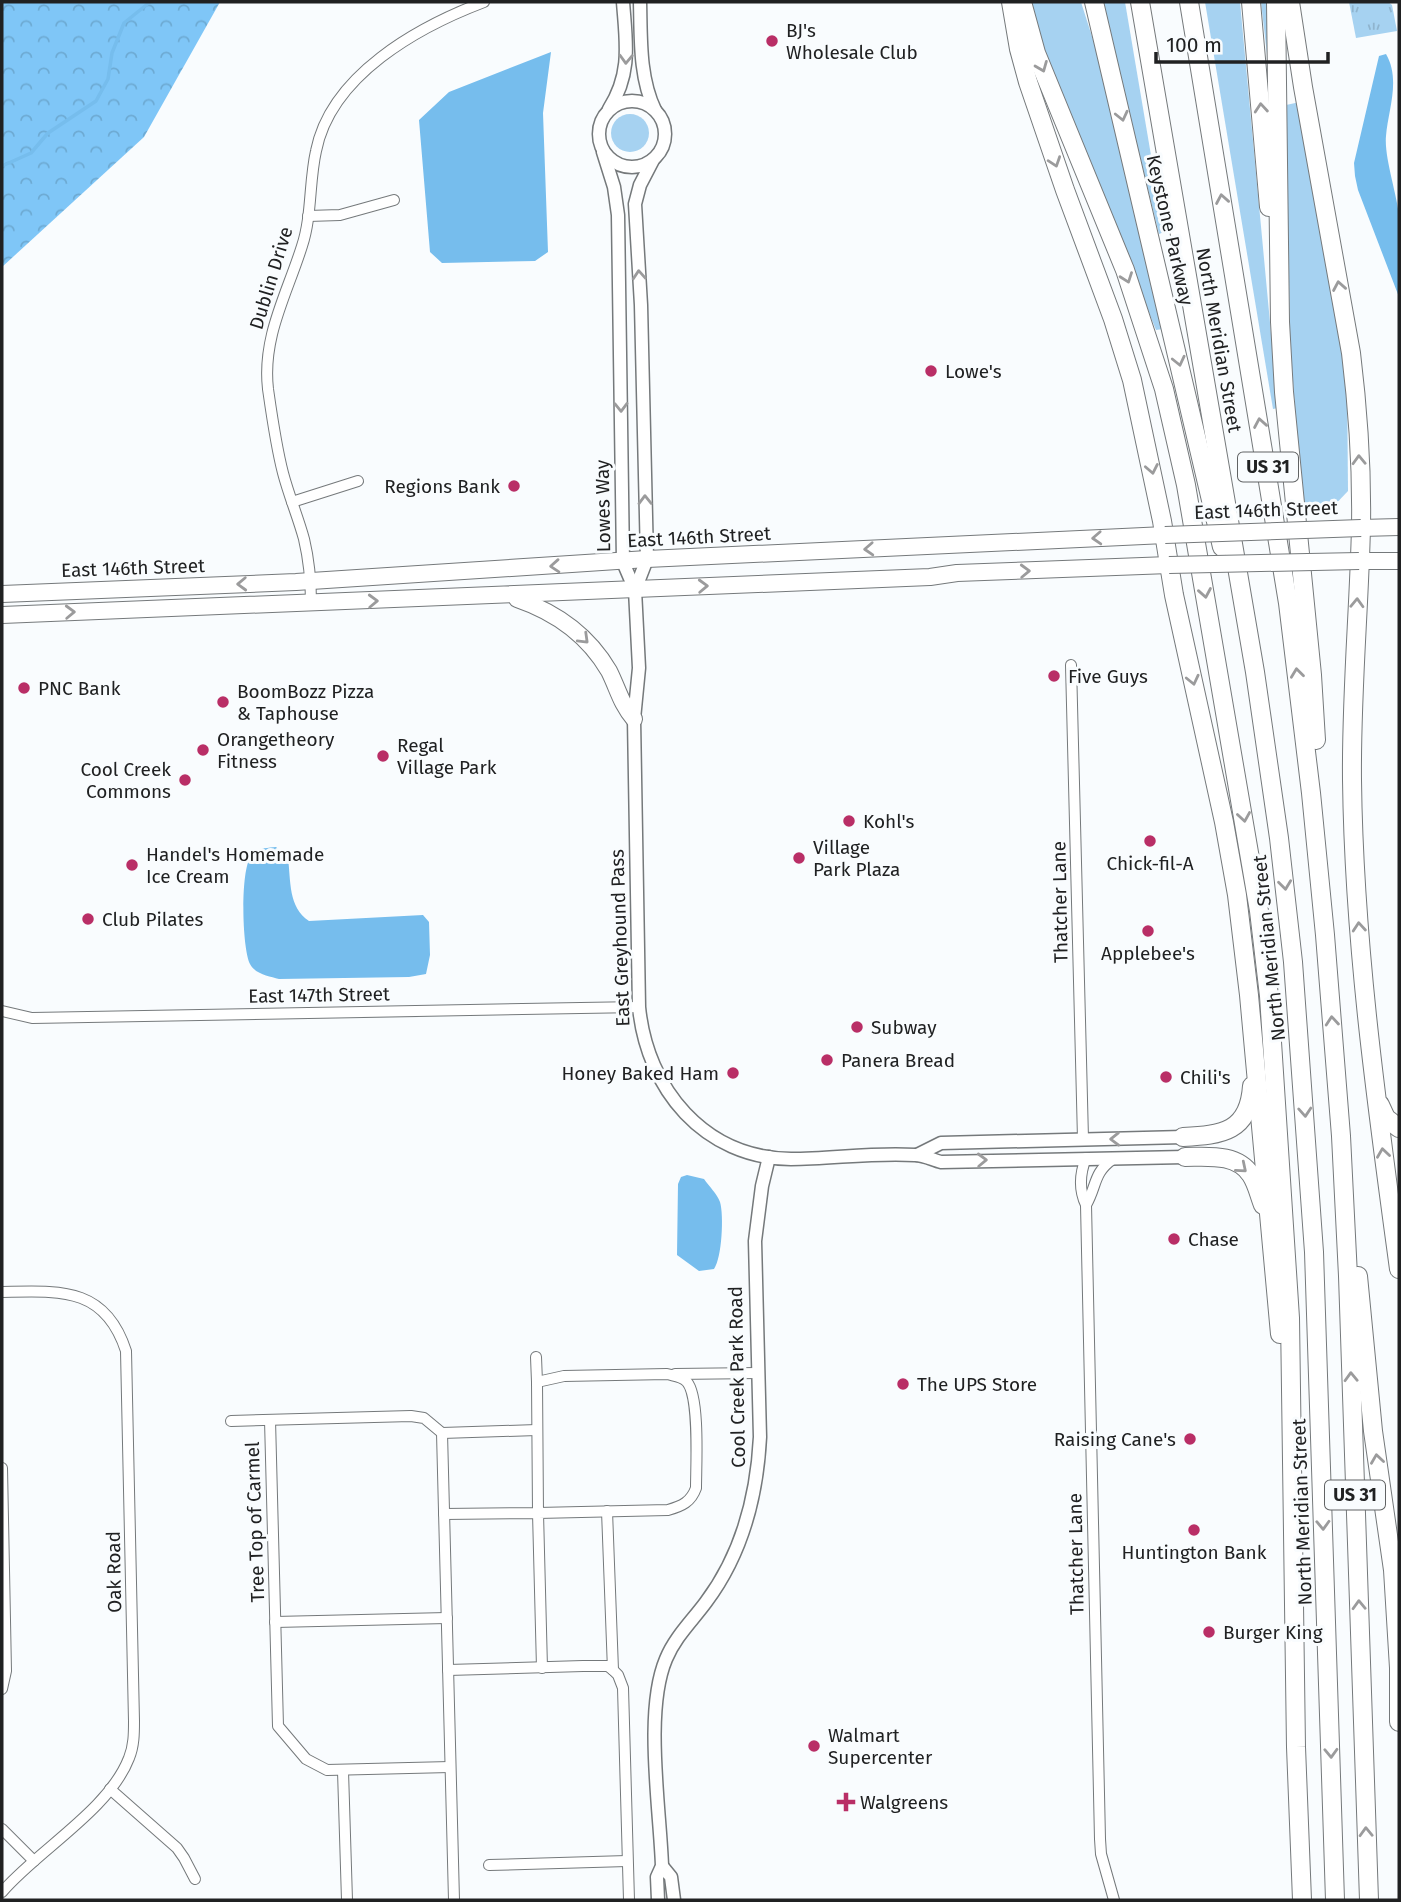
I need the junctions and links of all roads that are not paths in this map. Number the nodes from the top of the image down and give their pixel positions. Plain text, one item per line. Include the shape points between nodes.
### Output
1 (484, 2) edge
2 (623, 2) edge
3 (640, 2) edge
4 (1011, 2) edge
5 (1022, 2) edge
6 (1094, 2) edge
7 (1140, 2) edge
8 (1189, 2) edge
9 (1251, 2) edge
10 (1276, 2) edge
11 (1290, 2) edge
12 (655, 110) junction
13 (607, 112) junction
14 (603, 152) junction
15 (653, 160) junction
16 (394, 200) dead end
17 (308, 216) junction
18 (1280, 322) junction
19 (358, 481) dead end
20 (292, 502) junction
21 (1399, 527) edge
22 (1360, 528) junction
23 (1165, 535) junction
24 (647, 559) junction
25 (1359, 561) junction
26 (1399, 561) edge
27 (623, 562) junction
28 (1169, 565) junction
29 (311, 581) junction
30 (635, 590) junction
31 (2, 594) edge
32 (504, 596) junction
33 (311, 603) junction
34 (2, 615) edge
35 (1071, 665) dead end
36 (1255, 672) junction
37 (634, 719) junction
38 (1325, 935) junction
39 (1249, 995) junction
40 (639, 1007) junction
41 (2, 1011) edge
42 (1373, 1070) junction
43 (1337, 1089) junction
44 (1399, 1128) edge
45 (1183, 1137) joint
46 (1083, 1139) junction
47 (917, 1155) junction
48 (769, 1157) junction
49 (1185, 1157) joint
50 (1086, 1158) junction
51 (1114, 1159) junction
52 (1086, 1205) junction
53 (1270, 1221) junction
54 (1399, 1269) edge
55 (2, 1292) edge
56 (536, 1357) dead end
57 (758, 1373) junction
58 (667, 1374) junction
59 (537, 1382) junction
60 (270, 1420) junction
61 (231, 1421) dead end
62 (537, 1430) junction
63 (442, 1433) junction
64 (2, 1468) edge
65 (1292, 1484) junction
66 (607, 1511) junction
67 (538, 1513) junction
68 (444, 1514) junction
69 (447, 1618) junction
70 (275, 1622) junction
71 (542, 1668) junction
72 (448, 1670) junction
73 (613, 1670) junction
74 (2, 1689) edge
75 (1399, 1722) edge
76 (450, 1767) junction
77 (344, 1770) junction
78 (110, 1788) junction
79 (2, 1829) edge
80 (34, 1861) junction
81 (627, 1861) junction
82 (489, 1865) dead end
83 (662, 1866) junction
84 (195, 1879) dead end
85 (2, 1892) edge
86 (347, 1900) edge
87 (454, 1900) edge
88 (629, 1900) edge
89 (658, 1900) edge
90 (674, 1900) edge
91 (1114, 1900) edge
92 (1302, 1900) edge
93 (1335, 1900) edge
94 (1369, 1900) edge

1 - 17 street, Dublin Drive via 439,20 398,44 341,98 315,153
2 -> 13 street, Lowes Way via 625,73
3 - 12 street via 644,72
4 -> 23 highway via 1028,82 1126,359
5 -> 65 highway via 1036,53 1143,321 1186,485 1266,965 1290,1318
6 -> 36 highway, Keystone Parkway
7 - 36 highway, North Meridian Street / US 31
38 -> 8 highway, North Meridian Street / US 31 via 1287,591
18 -> 9 highway
10 - 18 highway
22 -> 11 highway via 1351,353
12 - 13 street via 631,101
12 - 15 street via 666,135
13 - 14 street, Lowes Way via 598,131
14 - 15 street via 614,163 630,168
14 -> 27 street, Lowes Way via 618,215
24 -> 15 street via 635,204
16 - 17 street via 340,215
17 - 20 street, Dublin Drive via 267,361 274,428
18 - 38 highway via 1312,675
19 - 20 street
20 - 29 street, Dublin Drive
21 - 22 main road, East 146th Street
22 - 23 main road, East 146th Street, bridge
22 - 25 highway
23 -> 24 main road, East 146th Street
23 - 28 highway
24 - 27 main road, East 146th Street
24 - 30 street
25 - 26 main road
25 - 28 main road, bridge
42 -> 25 highway via 1353,843
27 -> 29 main road, East 146th Street
27 - 30 street, Lowes Way
30 -> 28 main road
28 -> 39 highway via 1226,835
29 -> 31 main road, East 146th Street
29 - 33 street, Dublin Drive
30 - 32 main road
30 - 37 street, East Greyhound Pass via 639,668
33 -> 32 main road
32 -> 37 main road via 548,611 588,642
34 -> 33 main road
35 - 46 street, Thatcher Lane
36 -> 93 highway, North Meridian Street / US 31 via 1287,900 1309,1169
37 - 40 street, East Greyhound Pass
43 -> 38 highway, North Meridian Street / US 31
39 - 45 highway via 1252,1084 1247,1111 1227,1131
39 - 53 highway
40 - 41 street, East 147th Street via 32,1018
40 - 48 street, East Greyhound Pass via 654,1069 683,1111 711,1134
42 - 44 highway via 1380,1106
54 -> 42 highway
75 -> 43 highway via 1394,1570 1373,1431
94 -> 43 highway, North Meridian Street / US 31
45 -> 46 street, East Greyhound Pass
46 - 47 street, East Greyhound Pass via 941,1143
47 - 48 street, East Greyhound Pass
47 -> 50 street, East Greyhound Pass via 941,1162
48 - 57 street, Cool Creek Park Road via 755,1241
49 - 51 street, East Greyhound Pass
49 -> 53 highway via 1224,1158 1243,1167 1252,1176
50 - 51 street, East Greyhound Pass
50 - 52 street, Thatcher Lane via 1081,1174 1081,1196
51 - 52 street, Thatcher Lane via 1096,1177
52 - 91 street, Thatcher Lane via 1100,1839
53 - 65 highway
55 - 78 street, Oak Road via 53,1291 86,1299 115,1325 126,1351 134,1721 130,1755
56 - 59 street
57 - 58 street
57 - 83 street, Cool Creek Park Road via 759,1465 748,1518 717,1585 665,1660 659,1683 655,1718
58 - 59 street via 564,1376
58 - 66 street via 687,1382 692,1393 696,1488 692,1498 668,1510
59 - 62 street
60 - 61 street, Tree Top of Carmel
60 - 63 street, Tree Top of Carmel via 411,1416 425,1418
60 - 70 street, Tree Top of Carmel
62 - 63 street
62 - 67 street
63 - 68 street
64 - 74 street via 6,1671
65 - 92 highway
66 - 67 street
66 - 73 street
67 - 68 street
67 - 71 street
68 - 69 street
69 - 70 street, Tree Top of Carmel
69 - 72 street
70 - 77 street, Tree Top of Carmel via 278,1726 306,1759 327,1769
71 - 72 street
71 - 73 street
72 - 76 street
73 - 81 street via 623,1688
76 - 77 street, Tree Top of Carmel
76 - 87 street
77 - 86 street
78 - 80 street, Oak Road
78 - 84 street via 177,1848
79 - 80 street
80 - 85 street, Oak Road
81 - 82 street
81 - 88 street
83 - 89 street, Cool Creek Park Road via 657,1877
83 - 90 street, Cool Creek Park Road via 671,1877

